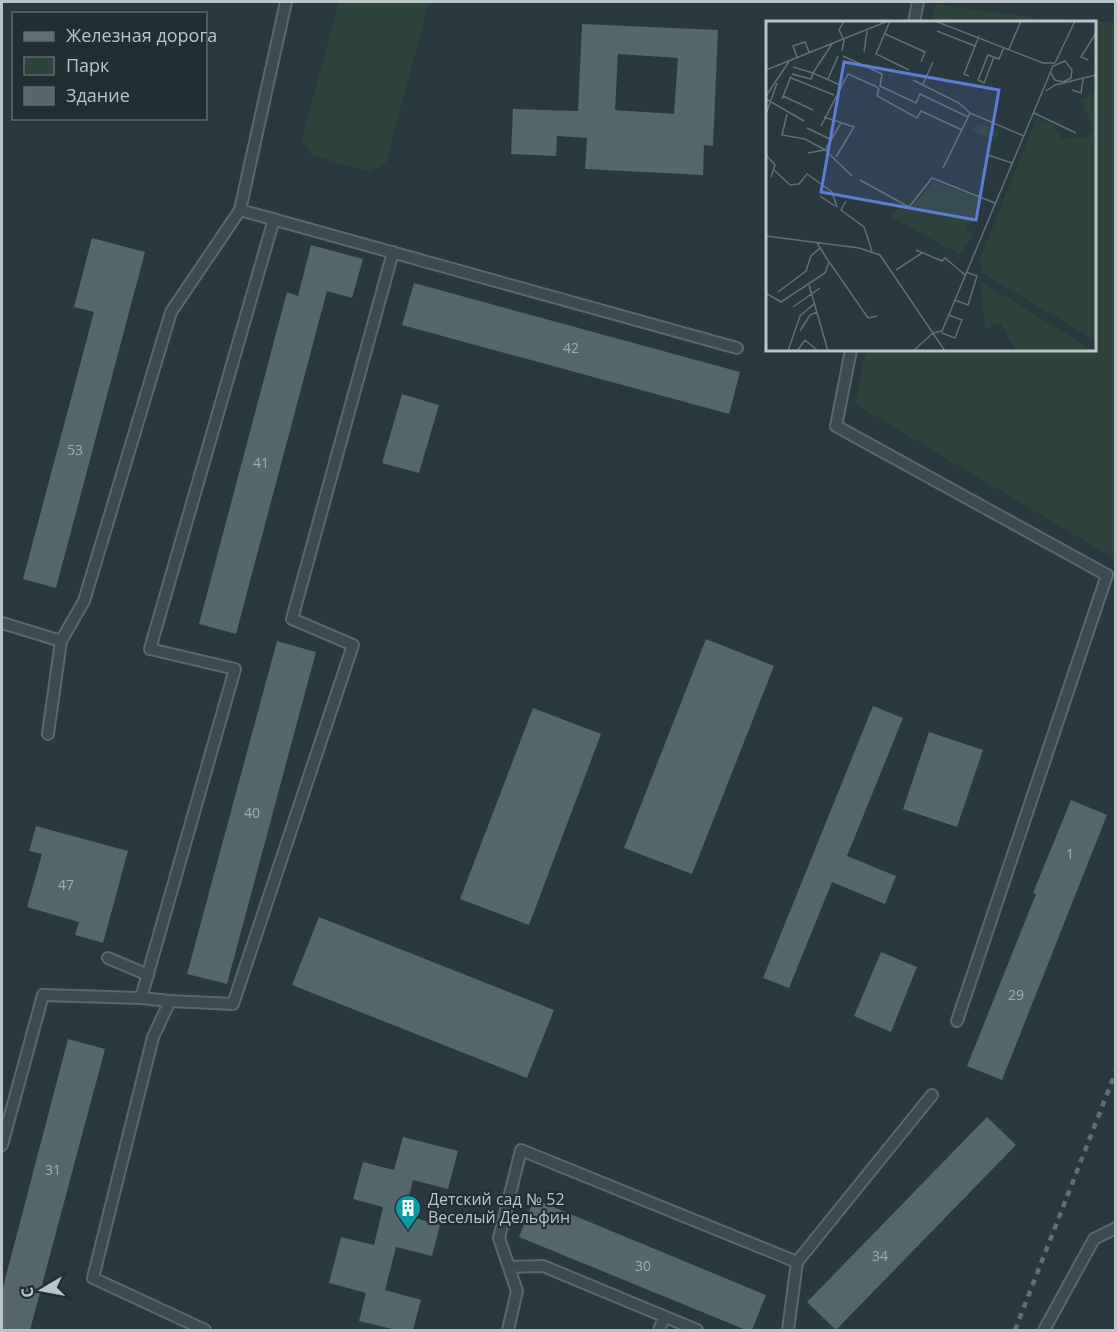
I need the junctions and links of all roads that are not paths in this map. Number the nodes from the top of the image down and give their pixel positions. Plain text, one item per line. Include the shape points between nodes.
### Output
1 (286, 2) edge
2 (918, 2) edge
3 (914, 21) edge
4 (240, 210) junction
5 (274, 219) junction
6 (393, 252) junction
7 (737, 348) dead end
8 (851, 351) edge
9 (2, 624) edge
10 (61, 641) junction
11 (48, 734) dead end
12 (108, 958) dead end
13 (148, 975) junction
14 (141, 998) junction
15 (170, 1001) junction
16 (957, 1021) dead end
17 (932, 1095) dead end
18 (2, 1145) edge
19 (1116, 1228) edge
20 (797, 1262) junction
21 (509, 1267) junction
22 (664, 1317) junction
23 (198, 1329) edge
24 (508, 1330) edge
25 (659, 1330) edge
26 (697, 1330) edge
27 (788, 1330) edge
28 (1044, 1330) edge

1 - 4 lane
2 - 3 lane
4 - 5 lane
4 - 10 lane via 171,312 84,601
5 - 6 lane
5 - 13 lane via 150,649 235,669
6 - 7 lane
6 - 15 lane via 292,619 353,645 233,1004
8 - 16 lane via 836,426 1107,575
9 - 10 lane
10 - 11 lane
12 - 13 lane
13 - 14 lane
14 - 15 lane
14 - 18 lane via 43,994
15 - 23 lane via 153,1036 93,1278
17 - 20 lane
19 - 28 lane via 1094,1239
20 - 21 lane via 521,1150 499,1238
20 - 27 lane
21 - 22 lane via 543,1266
21 - 24 lane via 517,1291
22 - 25 lane
22 - 26 lane

